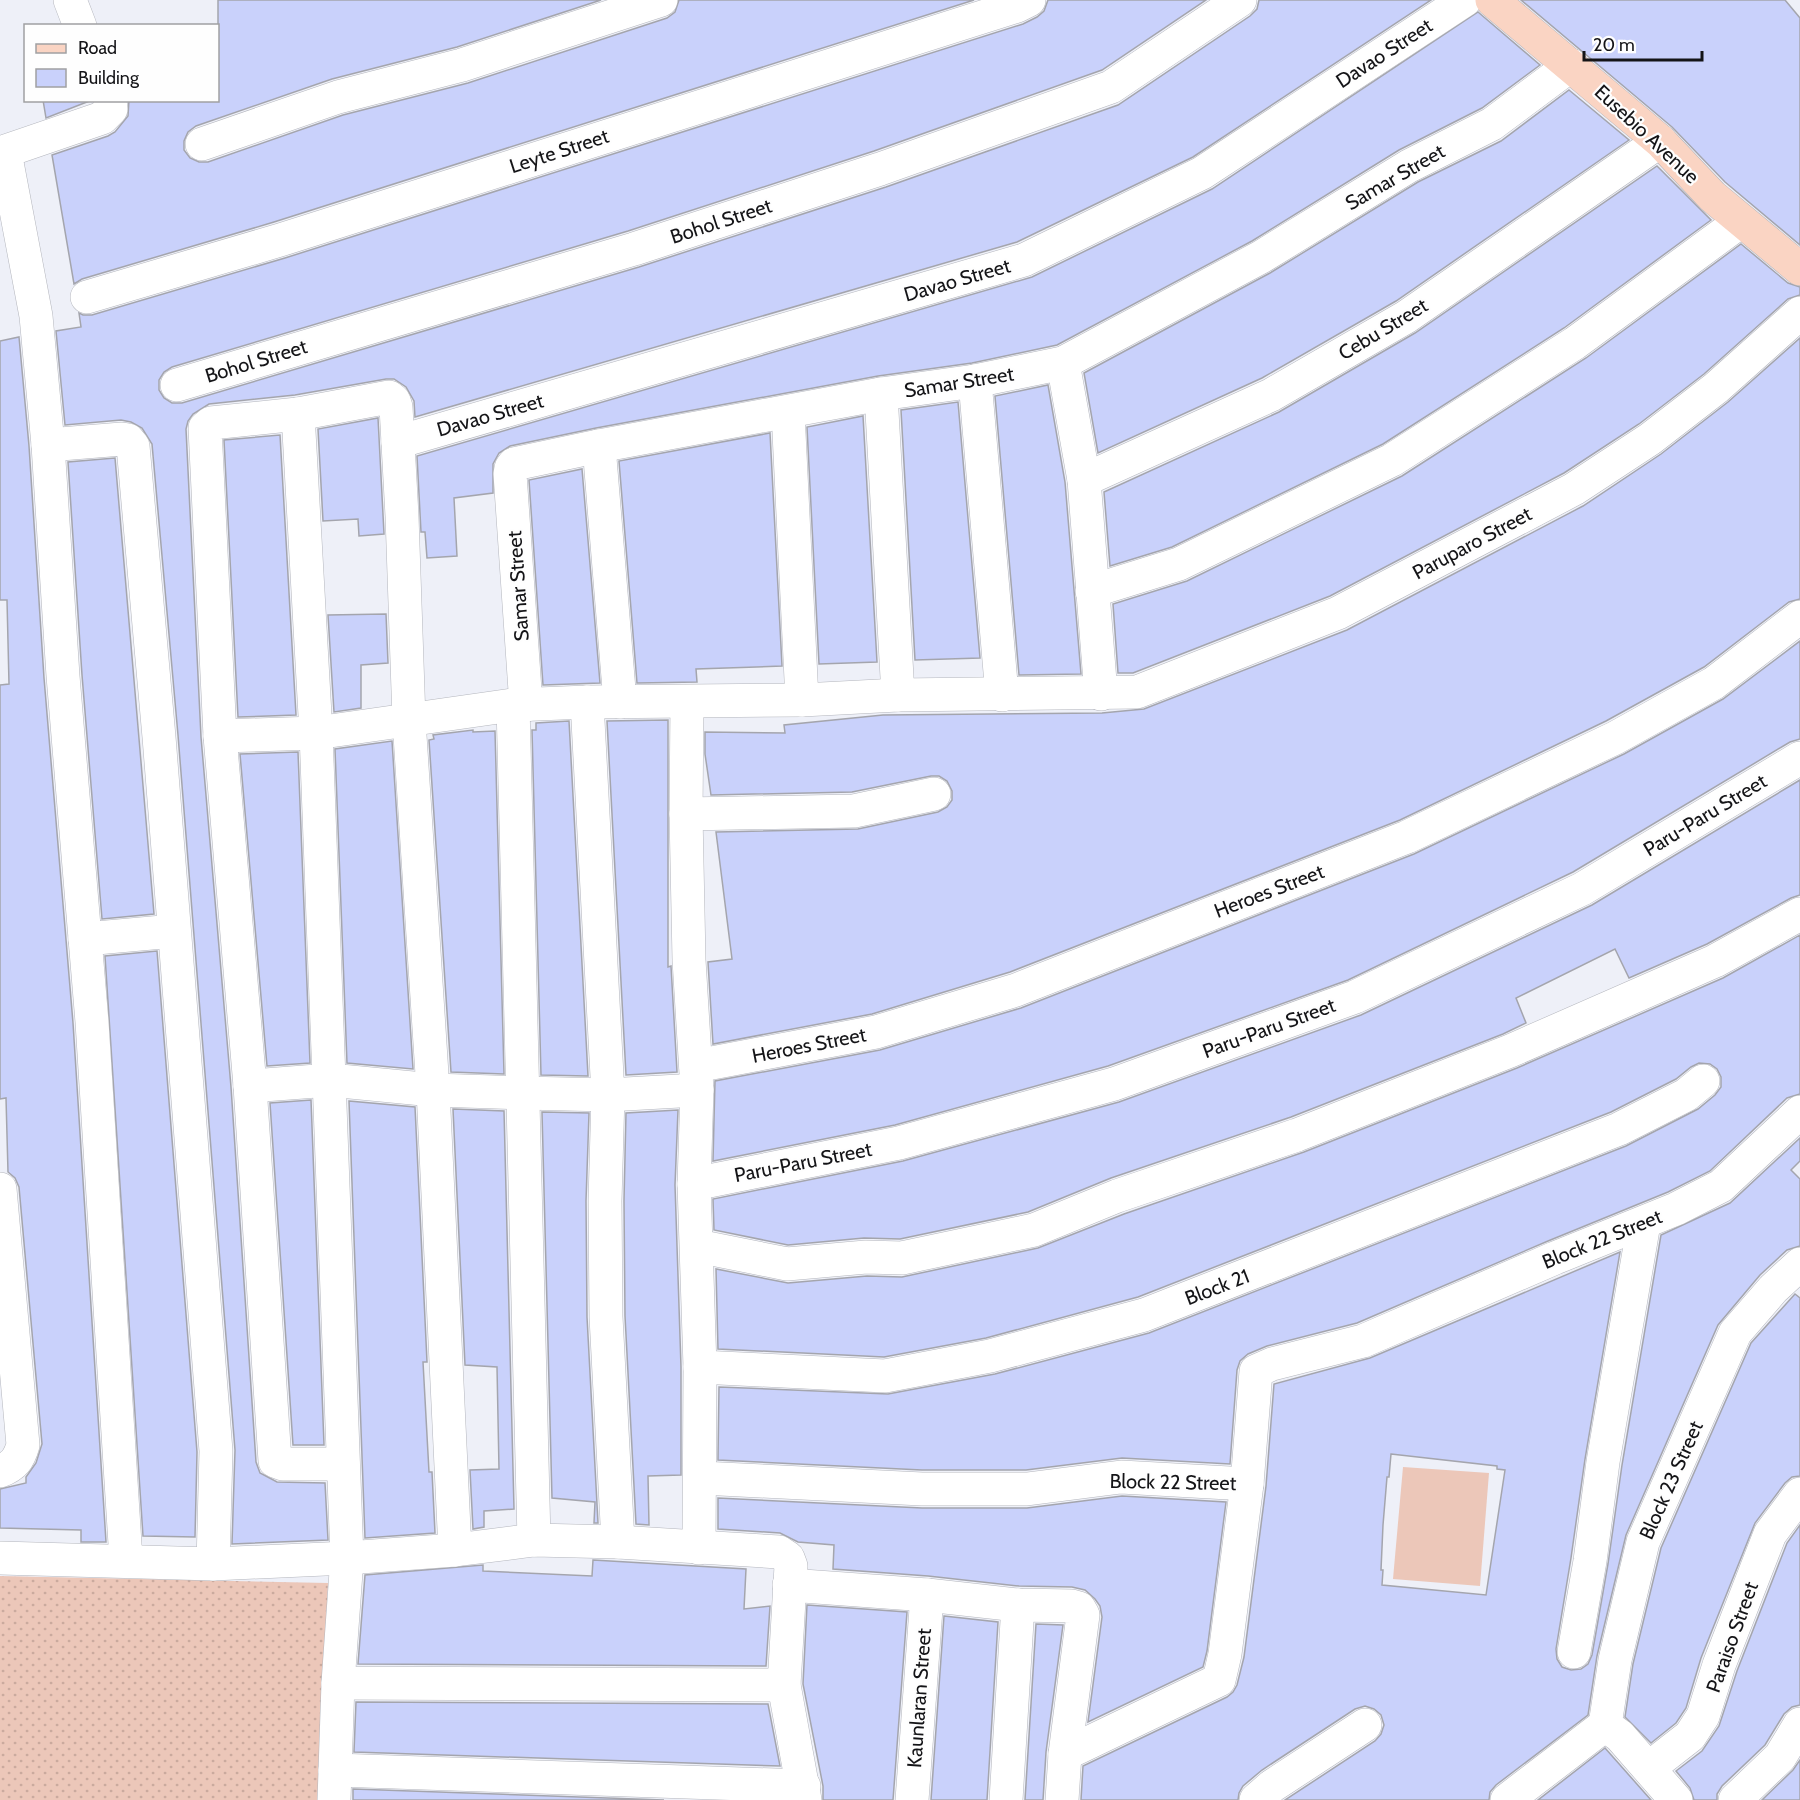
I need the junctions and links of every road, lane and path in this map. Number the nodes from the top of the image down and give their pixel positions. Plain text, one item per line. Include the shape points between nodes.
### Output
1 (70, 0) edge
2 (661, 0) edge
3 (1029, 0) edge
4 (1240, 0) edge
5 (1464, 0) edge
6 (1492, 0) edge
7 (79, 24) edge
8 (1571, 65) junction
9 (110, 102) edge
10 (1660, 141) junction
11 (202, 144) dead end
12 (2, 152) edge
13 (1741, 221) junction
14 (1800, 269) edge
15 (87, 297) dead end
16 (1800, 313) edge
17 (1063, 363) junction
18 (975, 381) junction
19 (177, 385) dead end
20 (881, 394) junction
21 (788, 412) junction
22 (298, 414) junction
23 (398, 442) junction
24 (48, 446) junction
25 (599, 446) junction
26 (1084, 480) junction
27 (1092, 591) junction
28 (1800, 617) edge
29 (1101, 694) junction
30 (897, 695) junction
31 (1002, 695) junction
32 (802, 700) junction
33 (587, 702) junction
34 (620, 702) junction
35 (687, 702) junction
36 (520, 705) junction
37 (409, 720) junction
38 (316, 733) junction
39 (220, 736) junction
40 (1800, 758) edge
41 (934, 794) dead end
42 (686, 814) junction
43 (1800, 914) edge
44 (174, 932) junction
45 (85, 939) junction
46 (697, 1078) junction
47 (330, 1080) junction
48 (1703, 1081) dead end
49 (250, 1086) junction
50 (433, 1090) junction
51 (523, 1093) junction
52 (608, 1095) junction
53 (1800, 1112) edge
54 (694, 1184) junction
55 (0, 1189) edge
56 (1644, 1222) junction
57 (697, 1246) junction
58 (1800, 1264) edge
59 (700, 1367) junction
60 (343, 1464) junction
61 (5, 1469) edge
62 (701, 1478) junction
63 (1247, 1484) junction
64 (1800, 1494) edge
65 (534, 1540) junction
66 (618, 1542) junction
67 (699, 1548) junction
68 (455, 1550) junction
69 (0, 1558) edge
70 (347, 1558) junction
71 (126, 1560) junction
72 (213, 1564) junction
73 (789, 1586) junction
74 (927, 1595) junction
75 (1018, 1605) junction
76 (1574, 1652) dead end
77 (338, 1683) junction
78 (784, 1685) junction
79 (1800, 1724) edge
80 (1365, 1725) dead end
81 (1605, 1725) junction
82 (1065, 1754) junction
83 (1649, 1768) junction
84 (334, 1785) edge
85 (805, 1793) edge
86 (912, 1800) edge
87 (1006, 1800) edge
88 (1062, 1800) edge
89 (1256, 1800) edge
90 (1508, 1800) edge
91 (1676, 1800) edge
92 (1736, 1800) edge

1 - 7 street
2 - 11 street via 462,65 338,97
3 - 15 street, Leyte Street
4 - 19 street, Bohol Street via 1111,87 880,169 634,249
5 - 23 street, Davao Street via 1202,173 1024,260
6 - 8 street, Eusebio Avenue
8 - 10 street, Eusebio Avenue
8 - 17 street, Samar Street via 1492,124 1409,166 1261,257
9 - 12 street via 111,109 102,118
10 - 13 street, Eusebio Avenue
10 - 26 street, Cebu Street via 1406,317 1271,395
12 - 24 street via 36,316
13 - 14 street, Eusebio Avenue
13 - 27 street via 1575,343 1392,460 1179,564
16 - 29 street, Paruparo Street via 1650,439 1555,500 1338,613 1137,692
17 - 18 street, Samar Street
17 - 26 street
18 - 20 street, Samar Street
18 - 31 street
20 - 21 street, Samar Street
20 - 30 street
21 - 25 street, Samar Street
21 - 32 street
22 - 23 street via 389,397 396,407
22 - 38 street
22 - 39 street via 211,423 205,428
23 - 37 street
24 - 44 street via 122,439 133,446
24 - 45 street
25 - 34 street
25 - 36 street, Samar Street via 514,464 511,468
26 - 27 street
27 - 29 street
28 - 46 street, Heroes Street via 1714,683 1615,738 1407,837 1016,990 876,1032
29 - 31 street, Paruparo Street
30 - 31 street, Paruparo Street
30 - 32 street, Paruparo Street
32 - 35 street, Paruparo Street
33 - 34 street, Paruparo Street
33 - 36 street, Paruparo Street
33 - 52 street
34 - 35 street, Paruparo Street
35 - 42 street
36 - 37 street, Paruparo Street
36 - 51 street
37 - 38 street, Paruparo Street
37 - 50 street
38 - 39 street, Paruparo Street
38 - 47 street
39 - 49 street
40 - 54 street, Paru-Paru Street via 1582,889 1355,997 1114,1084 899,1143
41 - 42 street via 854,811
42 - 46 street via 689,960
43 - 57 street via 1715,961 1510,1051 1297,1135 1117,1196 1034,1230 902,1258 787,1264
44 - 45 street
44 - 72 street via 216,1451
45 - 71 street
46 - 52 street, Heroes Street
46 - 54 street
47 - 49 street, Heroes Street
47 - 50 street, Heroes Street
47 - 60 street
48 - 59 street, Block 21 via 1686,1095 1618,1129 1143,1315 990,1356 885,1376
49 - 60 street via 275,1461
50 - 51 street, Heroes Street
50 - 68 street
51 - 52 street, Heroes Street
51 - 65 street
52 - 66 street via 606,1317
53 - 56 street, Block 22 Street via 1721,1186
54 - 57 street
55 - 61 street via 23,1445 19,1457
56 - 63 street, Block 22 Street via 1363,1341 1256,1371
56 - 76 street
57 - 59 street
58 - 81 street, Block 23 Street via 1735,1334 1642,1542 1615,1660
59 - 62 street
60 - 70 street
62 - 63 street, Block 22 Street via 922,1489 1027,1489 1121,1477
62 - 67 street
63 - 82 street via 1225,1654 1218,1680
64 - 83 street, Paraiso Street via 1770,1534 1703,1716 1690,1736
65 - 66 street
65 - 68 street
66 - 67 street
67 - 73 street via 779,1552 788,1557 791,1566
68 - 70 street
69 - 71 street
70 - 72 street
70 - 77 street
71 - 72 street
73 - 74 street
73 - 78 street
74 - 75 street
74 - 86 street, Kaunlaran Street
75 - 82 street via 1072,1606 1083,1615
75 - 87 street
77 - 78 street
77 - 84 street
78 - 85 street
79 - 92 street via 1780,1757
80 - 89 street
81 - 83 street
81 - 90 street
82 - 88 street
83 - 91 street
84 - 85 street

